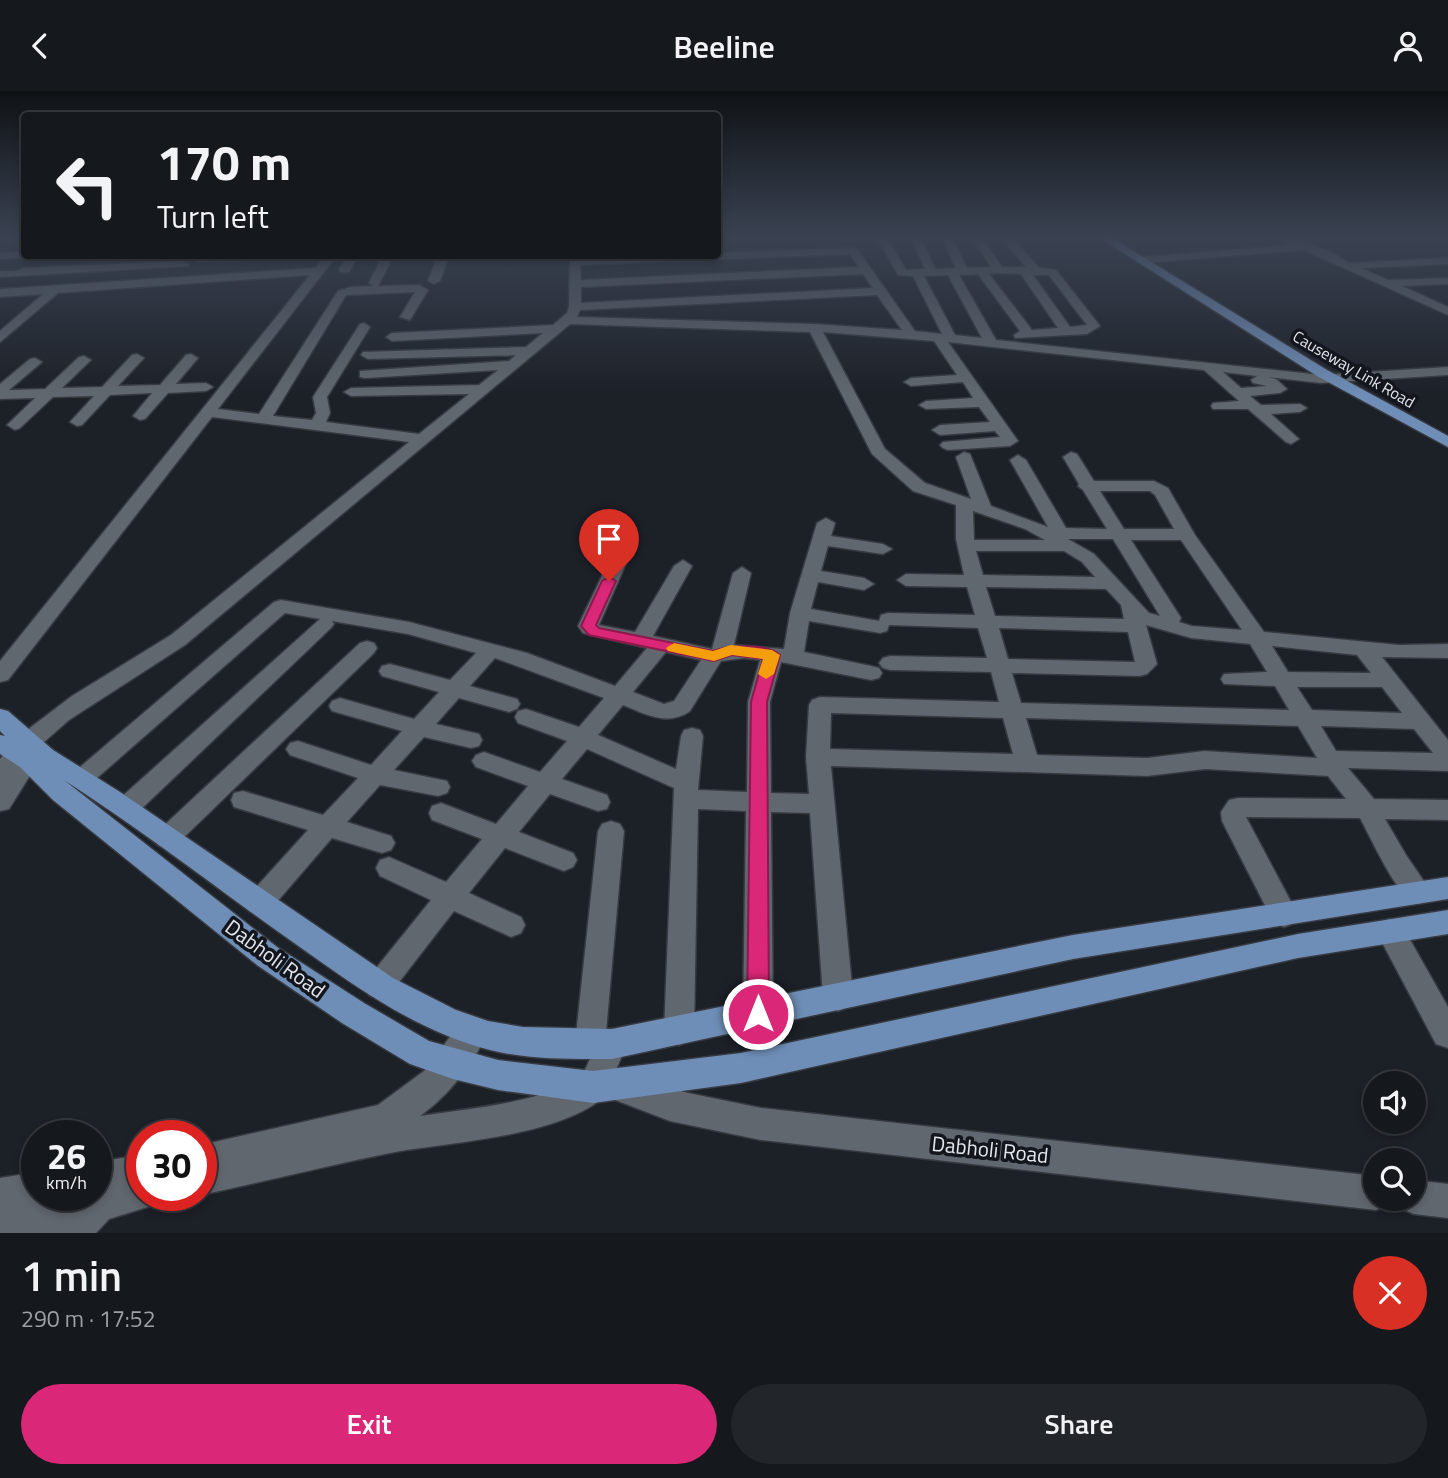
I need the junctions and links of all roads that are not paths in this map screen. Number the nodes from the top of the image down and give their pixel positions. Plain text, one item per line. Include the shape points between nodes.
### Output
1 (38, 289) edge
2 (76, 289) edge
3 (306, 289) edge
4 (398, 289) edge
5 (420, 289) edge
6 (559, 289) edge
7 (569, 289) edge
8 (592, 289) edge
9 (749, 289) edge
10 (880, 289) edge
11 (924, 289) edge
12 (966, 289) edge
13 (995, 289) edge
14 (1041, 289) edge
15 (1065, 289) edge
16 (1196, 289) edge
17 (1203, 289) edge
18 (1398, 289) edge
19 (53, 291) junction
20 (376, 291) joint
21 (1448, 311) edge
22 (676, 313) dead end
23 (407, 317) dead end
24 (0, 321) edge
25 (18, 321) junction
26 (819, 324) junction
27 (364, 327) dead end
28 (1067, 333) junction
29 (911, 335) junction
30 (1029, 335) junction
31 (1, 337) edge
32 (392, 337) dead end
33 (944, 338) junction
34 (990, 340) junction
35 (529, 351) junction
36 (368, 355) dead end
37 (137, 358) dead end
38 (191, 358) dead end
39 (84, 360) dead end
40 (35, 362) dead end
41 (512, 365) junction
42 (1448, 365) edge
43 (1212, 370) junction
44 (1448, 370) edge
45 (365, 374) dead end
46 (1337, 376) junction
47 (967, 378) junction
48 (911, 381) dead end
49 (206, 387) dead end
50 (164, 389) junction
51 (483, 389) junction
52 (106, 391) junction
53 (351, 392) dead end
54 (0, 393) edge
55 (49, 393) junction
56 (1238, 393) junction
57 (984, 402) junction
58 (926, 405) dead end
59 (1218, 406) dead end
60 (1255, 408) junction
61 (1300, 408) dead end
62 (210, 412) junction
63 (141, 416) dead end
64 (263, 419) junction
65 (77, 422) dead end
66 (15, 425) dead end
67 (317, 425) junction
68 (1001, 426) junction
69 (940, 430) dead end
70 (1448, 430) edge
71 (422, 439) junction
72 (1291, 439) dead end
73 (1448, 442) edge
74 (948, 445) dead end
75 (964, 457) dead end
76 (1071, 457) dead end
77 (1018, 460) dead end
78 (1086, 486) junction
79 (974, 507) junction
80 (1116, 534) junction
81 (1186, 535) junction
82 (1058, 537) junction
83 (966, 545) junction
84 (883, 549) dead end
85 (619, 559) dead end
86 (683, 566) dead end
87 (741, 573) dead end
88 (811, 575) junction
89 (906, 580) dead end
90 (975, 580) junction
91 (1110, 583) junction
92 (864, 584) dead end
93 (800, 613) junction
94 (1133, 616) junction
95 (1171, 618) dead end
96 (987, 621) junction
97 (324, 625) dead end
98 (1257, 638) junction
99 (650, 643) junction
100 (367, 648) dead end
101 (1364, 649) junction
102 (491, 650) junction
103 (1448, 651) edge
104 (718, 653) junction
105 (782, 657) junction
106 (1000, 667) junction
107 (390, 671) dead end
108 (0, 675) edge
109 (1281, 678) junction
110 (1232, 679) dead end
111 (1389, 680) junction
112 (454, 690) junction
113 (619, 695) junction
114 (340, 706) dead end
115 (1013, 712) junction
116 (0, 717) edge
117 (1306, 718) junction
118 (1421, 721) junction
119 (418, 729) junction
120 (692, 736) dead end
121 (584, 738) junction
122 (471, 740) dead end
123 (298, 748) dead end
124 (21, 750) edge
125 (1448, 756) edge
126 (818, 757) junction
127 (484, 761) dead end
128 (1027, 762) junction
129 (1448, 762) edge
130 (1332, 764) junction
131 (374, 775) junction
132 (0, 777) edge
133 (81, 779) junction
134 (546, 782) junction
135 (438, 787) dead end
136 (686, 791) junction
137 (243, 800) dead end
138 (759, 801) junction
139 (0, 802) edge
140 (598, 803) dead end
141 (822, 804) junction
142 (126, 808) junction
143 (1368, 810) junction
144 (1448, 810) edge
145 (441, 813) dead end
146 (328, 826) junction
147 (611, 831) dead end
148 (501, 835) junction
149 (167, 838) junction
150 (564, 860) dead end
151 (1448, 888) edge
152 (1419, 893) junction
153 (450, 896) junction
154 (259, 903) junction
155 (1284, 915) junction
156 (1448, 922) edge
157 (510, 925) dead end
158 (1390, 931) junction
159 (379, 986) junction
160 (838, 997) junction
161 (758, 1014) junction
162 (472, 1031) junction
163 (679, 1031) junction
164 (1447, 1034) edge
165 (601, 1044) junction
166 (453, 1064) junction
167 (602, 1086) junction
168 (217, 1158) edge
169 (217, 1175) edge
170 (21, 1192) edge
171 (1363, 1192) edge
172 (0, 1195) edge
173 (1426, 1198) edge
174 (1448, 1201) edge
175 (43, 1211) edge
176 (85, 1211) edge
177 (0, 1226) edge
178 (72, 1233) edge

1 - 19 street
2 - 19 street
3 - 62 street
4 - 20 street
5 - 23 street
6 - 32 street
7 - 35 street
8 - 26 street
9 - 22 street
10 - 29 street
11 - 33 street
12 - 34 street
13 - 30 street
14 - 28 street
15 - 28 street via 1094,326
16 - 46 main road, Causeway Link Road
17 - 46 main road, Causeway Link Road
18 - 21 street
19 - 25 street
20 - 64 street via 342,293
24 - 25 street
25 - 31 street
26 - 29 street
26 - 79 street via 878,451 919,487
27 - 67 street via 324,388 320,397 323,413
28 - 30 street
29 - 33 street
30 - 34 street
33 - 34 street
33 - 47 street
34 - 43 street
35 - 36 street
35 - 41 street
37 - 52 street
38 - 50 street
39 - 55 street
40 - 54 street
41 - 45 street
41 - 51 street
42 - 46 street
43 - 46 street
43 - 56 street
43 - 56 street via 1268,381 1280,389
44 - 46 street
46 - 70 main road, Causeway Link Road
46 - 73 main road, Causeway Link Road
47 - 48 street
47 - 57 street
49 - 50 street
50 - 52 street
50 - 63 street
51 - 53 street
51 - 71 street
52 - 55 street
52 - 65 street
54 - 55 street
55 - 66 street
56 - 60 street
57 - 58 street
57 - 68 street
59 - 60 street
60 - 61 street
60 - 72 street
62 - 64 street
62 - 108 street
64 - 67 street
67 - 71 street
68 - 69 street
68 - 74 street via 1010,441
71 - 124 street via 178,640
75 - 79 street
76 - 78 street
77 - 82 street
78 - 80 street
78 - 81 street via 1154,485
79 - 82 street
79 - 83 street
80 - 81 street
80 - 82 street
80 - 95 street
81 - 98 street
82 - 83 street
82 - 91 street via 1088,558
83 - 90 street
84 - 88 street via 824,532
85 - 99 street via 588,626
86 - 99 street
87 - 104 street
88 - 92 street
88 - 93 street
89 - 90 street
90 - 91 street
90 - 96 street
91 - 94 street
93 - 96 street via 884,623
93 - 105 street
94 - 96 street
94 - 98 street via 1191,632
94 - 106 street via 1146,657 1140,669
96 - 106 street
97 - 142 street
98 - 101 street
98 - 109 street
99 - 104 street
99 - 113 street
100 - 149 street
101 - 103 street
101 - 111 street
102 - 112 street
102 - 113 street
102 - 133 street via 409,628 281,606
104 - 105 street
104 - 113 street via 675,711 663,712
105 - 106 street via 881,668
105 - 138 street via 759,702
106 - 115 street
107 - 112 street
109 - 110 street
109 - 111 street
109 - 117 street
111 - 118 street
112 - 119 street
112 - 121 street
113 - 121 street
114 - 119 street
115 - 117 street
115 - 126 street via 820,705
115 - 128 street
116 - 124 main road, Dabholi Road
117 - 118 street
117 - 130 street
118 - 125 street
119 - 122 street
119 - 131 street
120 - 136 street
121 - 134 street
121 - 136 street
123 - 131 street
124 - 132 street
124 - 133 main road, Dabholi Road
124 - 139 street
124 - 166 main road, Dabholi Road via 62,793 267,956 353,1013 421,1052
126 - 128 street
126 - 141 street
127 - 134 street
128 - 130 street via 1147,767 1205,760
129 - 130 street
130 - 143 street
131 - 135 street
131 - 146 street
133 - 142 main road, Dabholi Road
134 - 140 street
134 - 148 street
136 - 138 street
136 - 163 street
137 - 146 street
138 - 141 street
138 - 161 street
141 - 160 street
142 - 149 main road, Dabholi Road
143 - 144 street
143 - 152 street
143 - 155 street via 1238,807 1233,812
145 - 148 street
146 - 153 street
146 - 154 street
147 - 165 street
148 - 150 street
148 - 153 street
149 - 154 main road, Dabholi Road
151 - 152 main road, Dabholi Road
152 - 155 main road, Dabholi Road
153 - 157 street
153 - 159 street
154 - 159 main road, Dabholi Road
155 - 160 main road, Dabholi Road via 1073,947
156 - 158 main road
158 - 164 street
158 - 167 main road via 1178,971 741,1067
159 - 162 main road, Dabholi Road
160 - 161 main road, Dabholi Road
161 - 163 main road, Dabholi Road
162 - 165 main road, Dabholi Road via 524,1042
162 - 166 street
163 - 165 main road, Dabholi Road
165 - 167 street
166 - 167 main road, Dabholi Road via 498,1075
166 - 168 street via 409,1105 384,1119
167 - 169 street via 558,1105 492,1121 395,1136
167 - 171 street, Dabholi Road via 711,1116 761,1124
170 - 172 street
173 - 174 street
175 - 177 street
176 - 178 street

